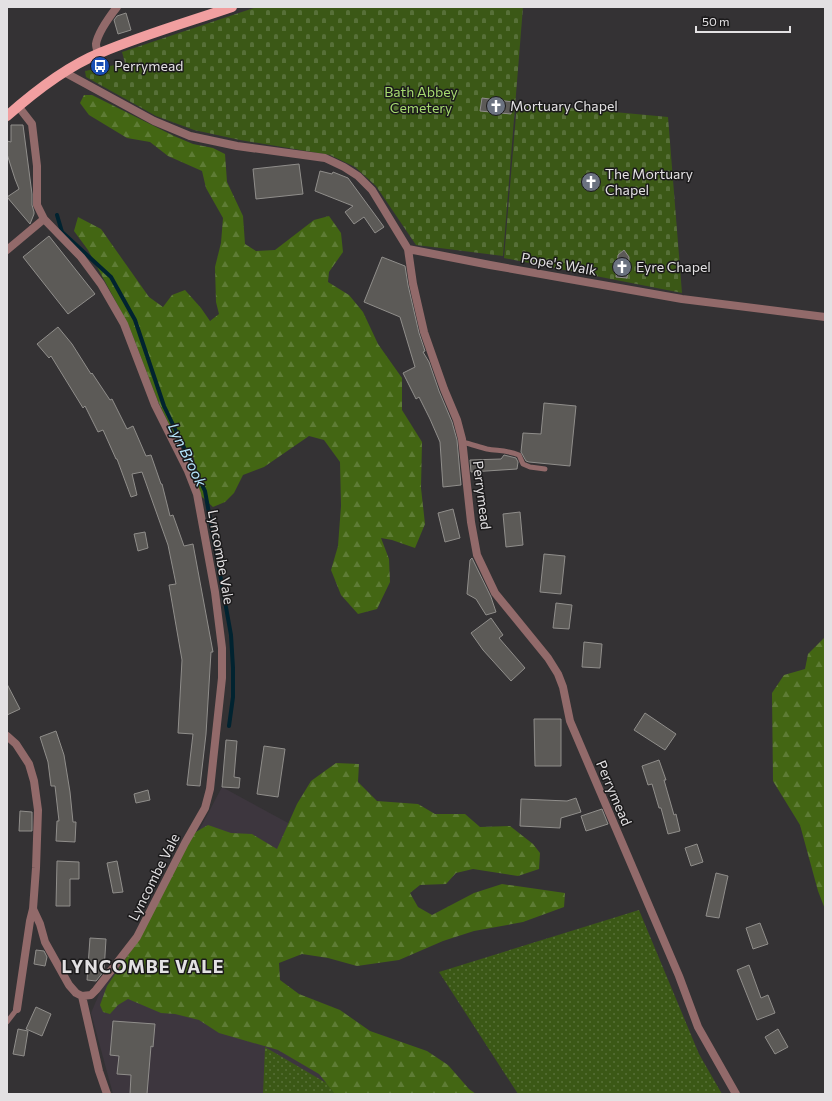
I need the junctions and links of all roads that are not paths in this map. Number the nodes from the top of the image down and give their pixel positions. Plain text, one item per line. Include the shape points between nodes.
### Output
1 (117, 7) edge
2 (232, 7) edge
3 (98, 53) junction
4 (64, 72) junction
5 (18, 106) junction
6 (7, 116) edge
7 (44, 219) junction
8 (408, 249) junction
9 (7, 250) edge
10 (825, 317) edge
11 (462, 442) junction
12 (545, 469) dead end
13 (7, 736) edge
14 (33, 909) junction
15 (82, 996) junction
16 (17, 1009) joint
17 (7, 1022) edge
18 (107, 1094) edge
19 (736, 1094) edge

1 - 3 street via 96,43
2 - 3 main road
3 - 4 main road
4 - 5 main road
4 - 8 street, Perrymead via 154,121 190,136 237,146 325,158 344,167 372,190
5 - 6 main road
5 - 7 street, Lyncombe Vale via 32,124 37,166 37,205
7 - 9 street
7 - 15 street, Lyncombe Vale via 82,257 102,284 124,324 155,405 188,471 197,494 215,592 222,648 222,678 210,789 205,808 137,937 96,990 91,995
8 - 10 street, Pope's Walk via 682,299
8 - 11 street, Perrymead via 424,332 457,420
11 - 12 lane via 510,452 518,455 523,464
11 - 19 street, Perrymead via 471,522 478,555 494,593 548,658 558,674 570,722 698,1027
13 - 14 street via 16,744 29,764 34,781 38,810
14 - 15 street via 45,942 69,985
14 - 16 street
15 - 18 street via 99,1071
16 - 17 lane

